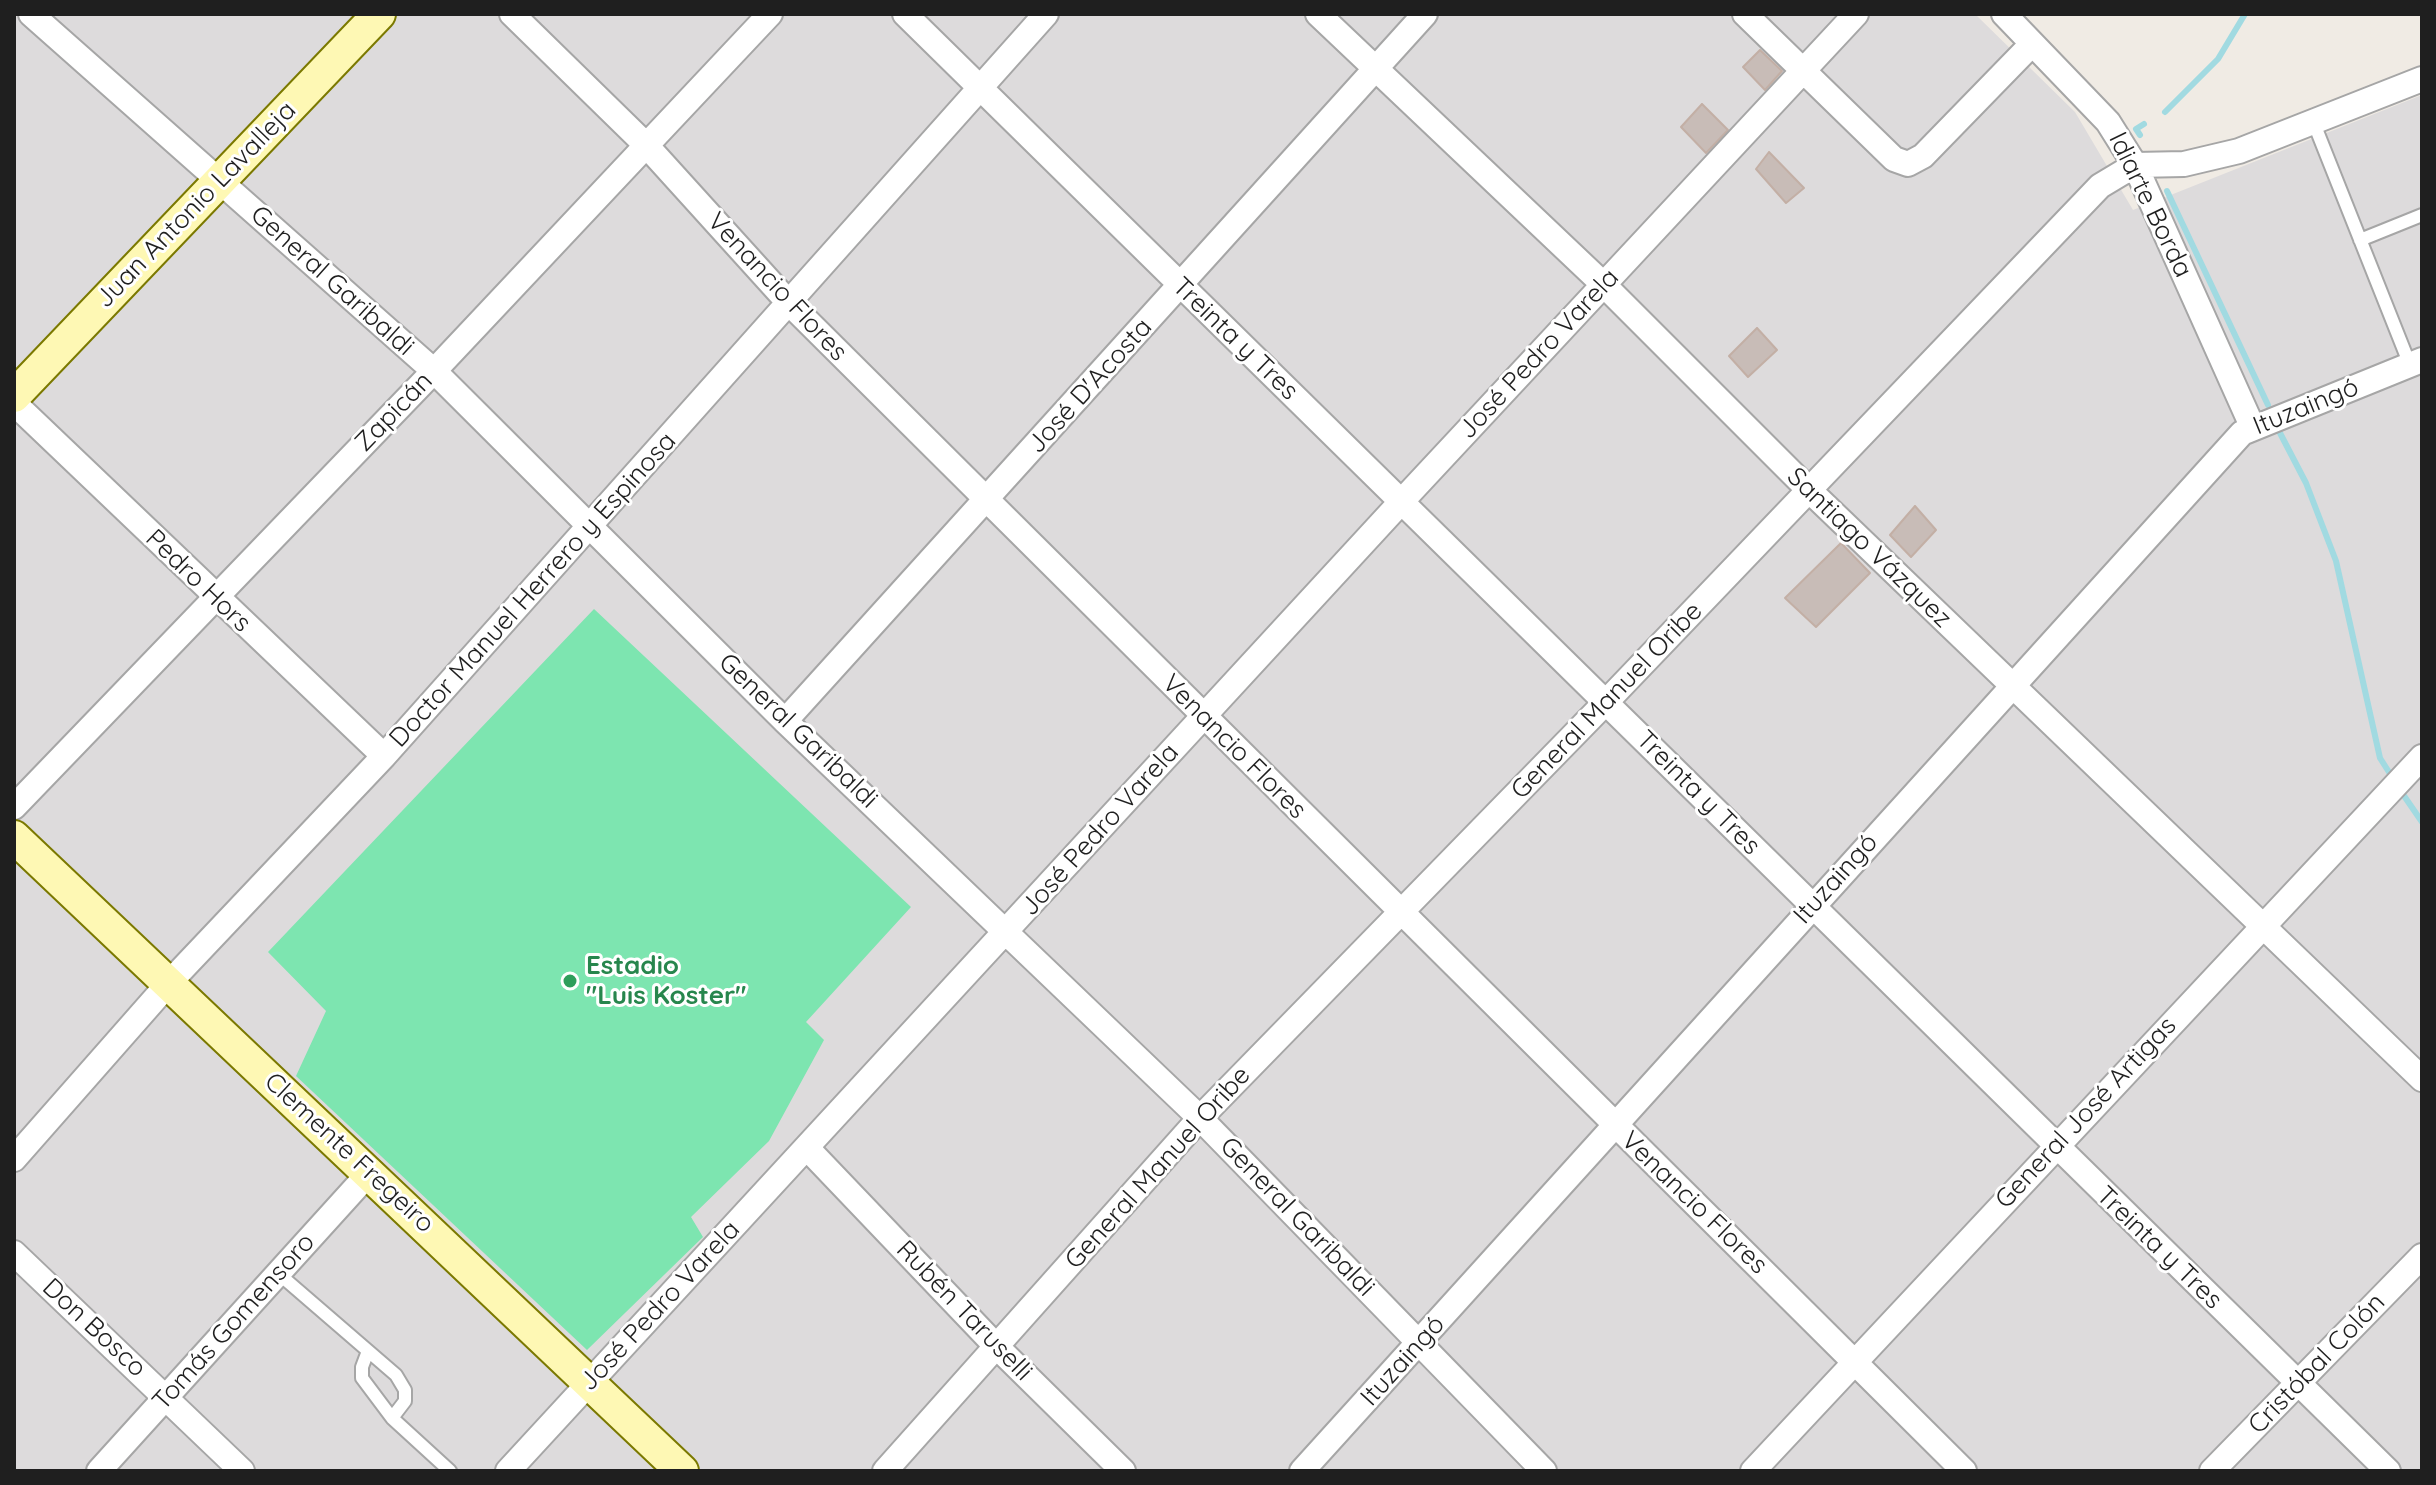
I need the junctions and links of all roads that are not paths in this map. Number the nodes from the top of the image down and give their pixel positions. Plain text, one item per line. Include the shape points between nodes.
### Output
1 (31, 14) edge
2 (379, 14) edge
3 (512, 14) edge
4 (770, 14) edge
5 (905, 14) edge
6 (1046, 14) edge
7 (1318, 14) edge
8 (1425, 14) edge
9 (1745, 14) edge
10 (1856, 14) edge
11 (2004, 14) edge
12 (2032, 44) junction
13 (1377, 67) junction
14 (1804, 69) junction
15 (2422, 79) edge
16 (981, 88) junction
17 (2313, 121) junction
18 (646, 145) junction
19 (2135, 165) junction
20 (220, 180) junction
21 (2422, 215) edge
22 (2360, 240) junction
23 (1604, 285) junction
24 (1181, 286) junction
25 (790, 304) junction
26 (2416, 362) edge
27 (434, 371) junction
28 (14, 396) edge
29 (14, 403) edge
30 (2252, 426) junction
31 (1809, 490) junction
32 (986, 500) junction
33 (1401, 502) junction
34 (589, 527) junction
35 (214, 597) junction
36 (2012, 685) junction
37 (1607, 701) junction
38 (1203, 717) junction
39 (785, 721) junction
40 (384, 756) junction
41 (2416, 761) edge
42 (14, 807) edge
43 (14, 837) edge
44 (1811, 906) junction
45 (1402, 913) junction
46 (2262, 924) junction
47 (1007, 931) junction
48 (168, 984) junction
49 (2422, 1079) edge
50 (1200, 1118) junction
51 (1615, 1126) junction
52 (2055, 1147) junction
53 (807, 1148) junction
54 (14, 1159) edge
55 (370, 1172) junction
56 (14, 1253) edge
57 (2422, 1256) edge
58 (279, 1274) junction
59 (1420, 1343) junction
60 (997, 1347) junction
61 (368, 1351) junction
62 (1855, 1361) junction
63 (588, 1381) junction
64 (2299, 1384) junction
65 (166, 1397) junction
66 (392, 1418) junction
67 (99, 1471) edge
68 (242, 1471) edge
69 (450, 1471) edge
70 (508, 1471) edge
71 (682, 1471) edge
72 (885, 1471) edge
73 (1123, 1471) edge
74 (1302, 1471) edge
75 (1544, 1471) edge
76 (1753, 1471) edge
77 (1964, 1471) edge
78 (2212, 1471) edge
79 (2388, 1471) edge

1 - 20 street, General Garibaldi
2 - 20 street, Juan Antonio Lavalleja
3 - 18 street, Venancio Flores
4 - 18 street, Zapicán
5 - 16 street, Treinta y Tres
6 - 16 street, Doctor Manuel Herrero y Espinosa
7 - 13 street, Santiago Vázquez
8 - 13 street, José D'Acosta
9 - 14 street
10 - 14 street, José Pedro Varela
11 - 12 street, Idiarte Borda
12 - 14 street via 1923,156 1908,164 1894,159
12 - 19 street, Idiarte Borda via 2108,122
13 - 23 street, Santiago Vázquez
13 - 24 street, José D'Acosta
14 - 23 street, José Pedro Varela
15 - 17 street, General Manuel Oribe
16 - 24 street, Treinta y Tres
16 - 25 street, Doctor Manuel Herrero y Espinosa
17 - 19 street, General Manuel Oribe via 2201,161
17 - 22 lane
18 - 25 street, Venancio Flores
18 - 27 street, Zapicán
19 - 30 street, Idiarte Borda
19 - 31 street, General Manuel Oribe via 2100,186
20 - 27 street, General Garibaldi
20 - 28 street, Juan Antonio Lavalleja
21 - 22 lane
22 - 26 lane
23 - 31 street, Santiago Vázquez
23 - 33 street, José Pedro Varela
24 - 32 street, José D'Acosta
24 - 33 street, Treinta y Tres
25 - 32 street, Venancio Flores
25 - 34 street, Doctor Manuel Herrero y Espinosa
26 - 30 street, Ituzaingó
27 - 34 street, General Garibaldi
27 - 35 street, Zapicán
29 - 35 street, Pedro Hors
30 - 36 street, Ituzaingó
31 - 36 street, Santiago Vázquez
31 - 37 street, General Manuel Oribe
32 - 38 street, Venancio Flores
32 - 39 street, José D'Acosta
33 - 37 street, Treinta y Tres
33 - 38 street, José Pedro Varela
34 - 39 street, General Garibaldi
34 - 40 street, Doctor Manuel Herrero y Espinosa
35 - 40 street, Pedro Hors
35 - 42 street, Zapicán
36 - 44 street, Ituzaingó
36 - 46 street, Santiago Vázquez
37 - 44 street, Treinta y Tres
37 - 45 street, General Manuel Oribe
38 - 45 street, Venancio Flores
38 - 47 street, José Pedro Varela
39 - 47 street, General Garibaldi
40 - 48 street, Doctor Manuel Herrero y Espinosa
41 - 46 street, General José Artigas
43 - 48 street, Clemente Fregeiro
44 - 51 street, Ituzaingó
44 - 52 street, Treinta y Tres
45 - 50 street, General Manuel Oribe
45 - 51 street, Venancio Flores
46 - 49 street, Santiago Vázquez
46 - 52 street, General José Artigas
47 - 50 street, General Garibaldi
47 - 53 street, José Pedro Varela
48 - 54 street, Doctor Manuel Herrero y Espinosa
48 - 55 street, Clemente Fregeiro
50 - 59 street, General Garibaldi
50 - 60 street, General Manuel Oribe
51 - 59 street, Ituzaingó
51 - 62 street, Venancio Flores
52 - 62 street, General José Artigas
52 - 64 street, Treinta y Tres
53 - 60 street, Rubén Taruselli
53 - 63 street, José Pedro Varela
55 - 58 street, Tomás Gomensoro
55 - 63 street, Clemente Fregeiro
56 - 65 street, Don Bosco
57 - 64 street, Cristóbal Colón
58 - 61 lane
58 - 65 street, Tomás Gomensoro
59 - 74 street, Ituzaingó
59 - 75 street, General Garibaldi
60 - 72 street, General Manuel Oribe
60 - 73 street, Rubén Taruselli
61 - 66 lane via 362,1378
61 - 66 lane via 405,1390 405,1401
62 - 76 street, General José Artigas
62 - 77 street, Venancio Flores
63 - 70 street, José Pedro Varela
63 - 71 street, Clemente Fregeiro
64 - 78 street, Cristóbal Colón
64 - 79 street, Treinta y Tres
65 - 67 street, Tomás Gomensoro
65 - 68 street, Don Bosco
66 - 69 lane

